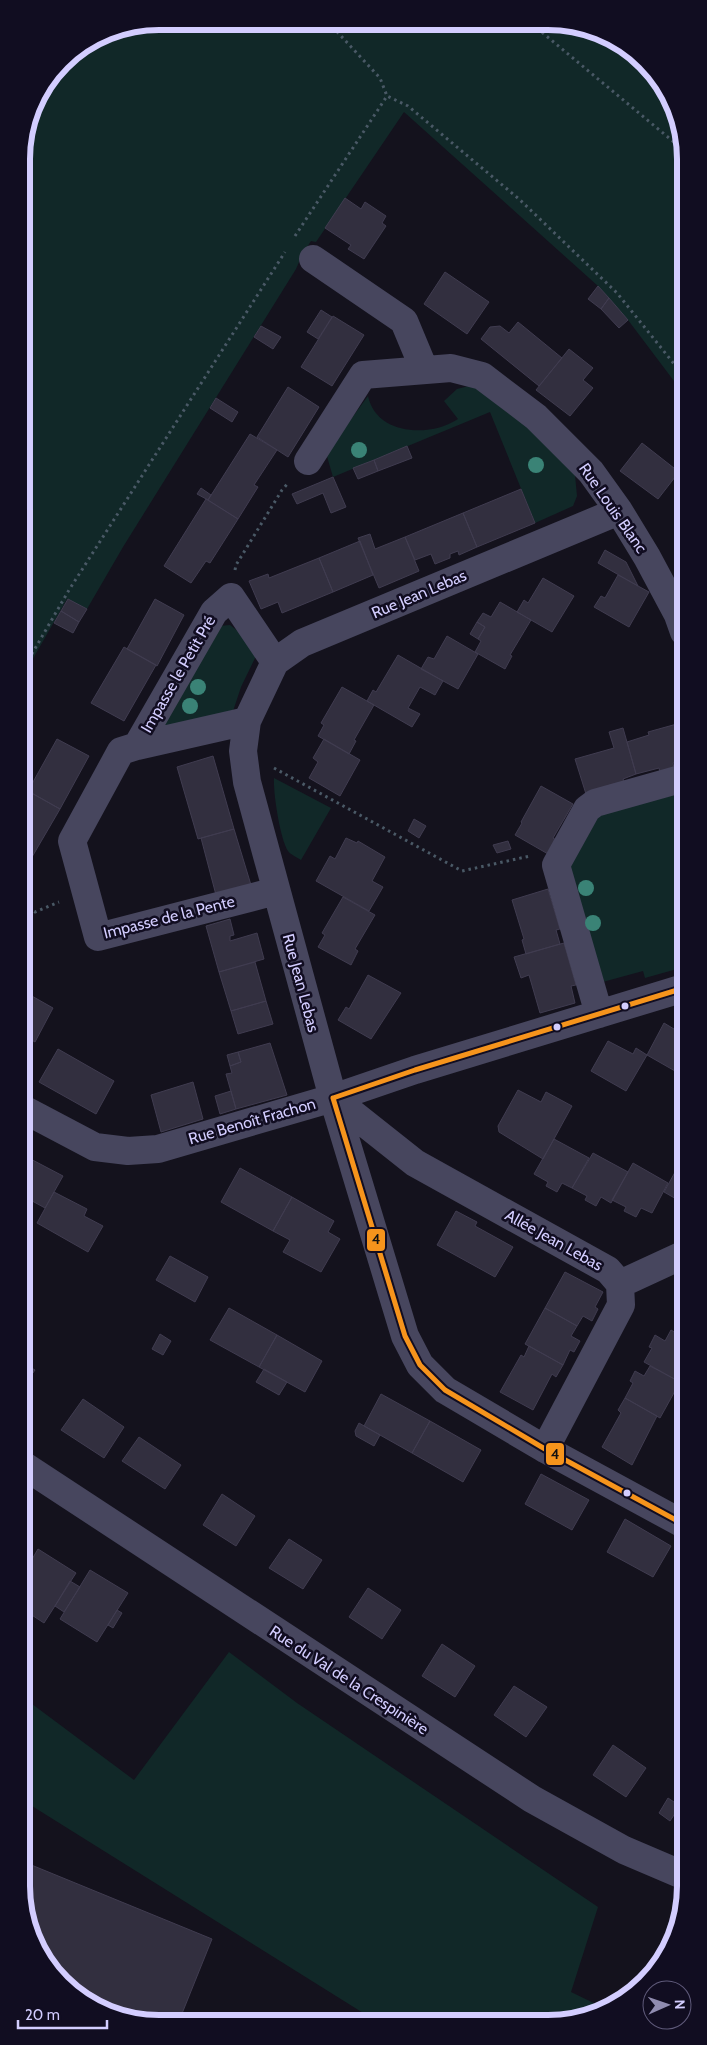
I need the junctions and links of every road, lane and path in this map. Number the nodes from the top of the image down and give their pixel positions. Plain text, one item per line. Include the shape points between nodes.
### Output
1 (335, 30) edge
2 (539, 30) edge
3 (387, 96) junction
4 (676, 144) edge
5 (292, 241) dead end
6 (287, 248) dead end
7 (313, 259) dead end
8 (677, 368) edge
9 (424, 369) junction
10 (308, 461) joint
11 (619, 511) junction
12 (231, 597) junction
13 (677, 608) edge
14 (30, 657) edge
15 (275, 662) junction
16 (247, 721) junction
17 (137, 746) junction
18 (243, 751) junction
19 (677, 780) edge
20 (556, 865) junction
21 (276, 891) junction
22 (85, 892) junction
23 (30, 909) edge
24 (677, 990) edge
25 (598, 1014) junction
26 (333, 1098) junction
27 (30, 1113) edge
28 (677, 1258) edge
29 (620, 1284) junction
30 (545, 1449) junction
31 (30, 1470) edge
32 (677, 1521) edge
33 (677, 1872) edge

1 - 3 path via 380,78
2 - 4 path
3 - 5 path
3 - 8 path via 408,106 520,199 617,293
6 - 14 path via 69,590
7 - 9 street via 404,321
9 - 10 street, Rue Louis Blanc via 363,375
9 - 11 street, Rue Louis Blanc via 451,368 482,376 536,417 591,472
10 - 12 path via 282,490 236,565
11 - 13 street, Rue Louis Blanc
11 - 15 street, Rue Jean Lebas via 302,643
12 - 15 street, Impasse le Petit Pré
12 - 17 street, Impasse le Petit Pré via 214,612
15 - 16 street, Rue Jean Lebas
16 - 17 street
16 - 18 street, Rue Jean Lebas
17 - 22 street, Impasse de la Pente via 121,751 72,841
18 - 20 path via 462,871 529,855
18 - 21 street, Rue Jean Lebas via 247,782
19 - 20 street via 595,803 588,809
20 - 25 street
21 - 22 street, Impasse de la Pente via 98,937
21 - 26 street, Rue Jean Lebas
22 - 23 path via 35,912
24 - 25 street, Rue Benoît Frachon
25 - 26 street, Rue Benoît Frachon
26 - 27 street, Rue Benoît Frachon via 158,1148 128,1151 95,1147
26 - 29 street, Allée Jean Lebas via 415,1163 608,1270
26 - 30 street, Rue Jean Lebas via 405,1336 420,1365 445,1390
28 - 29 street
29 - 30 street via 621,1305
30 - 32 street, Rue Jean Lebas
31 - 33 street, Rue du Val de la Crespinière via 532,1799 624,1850

